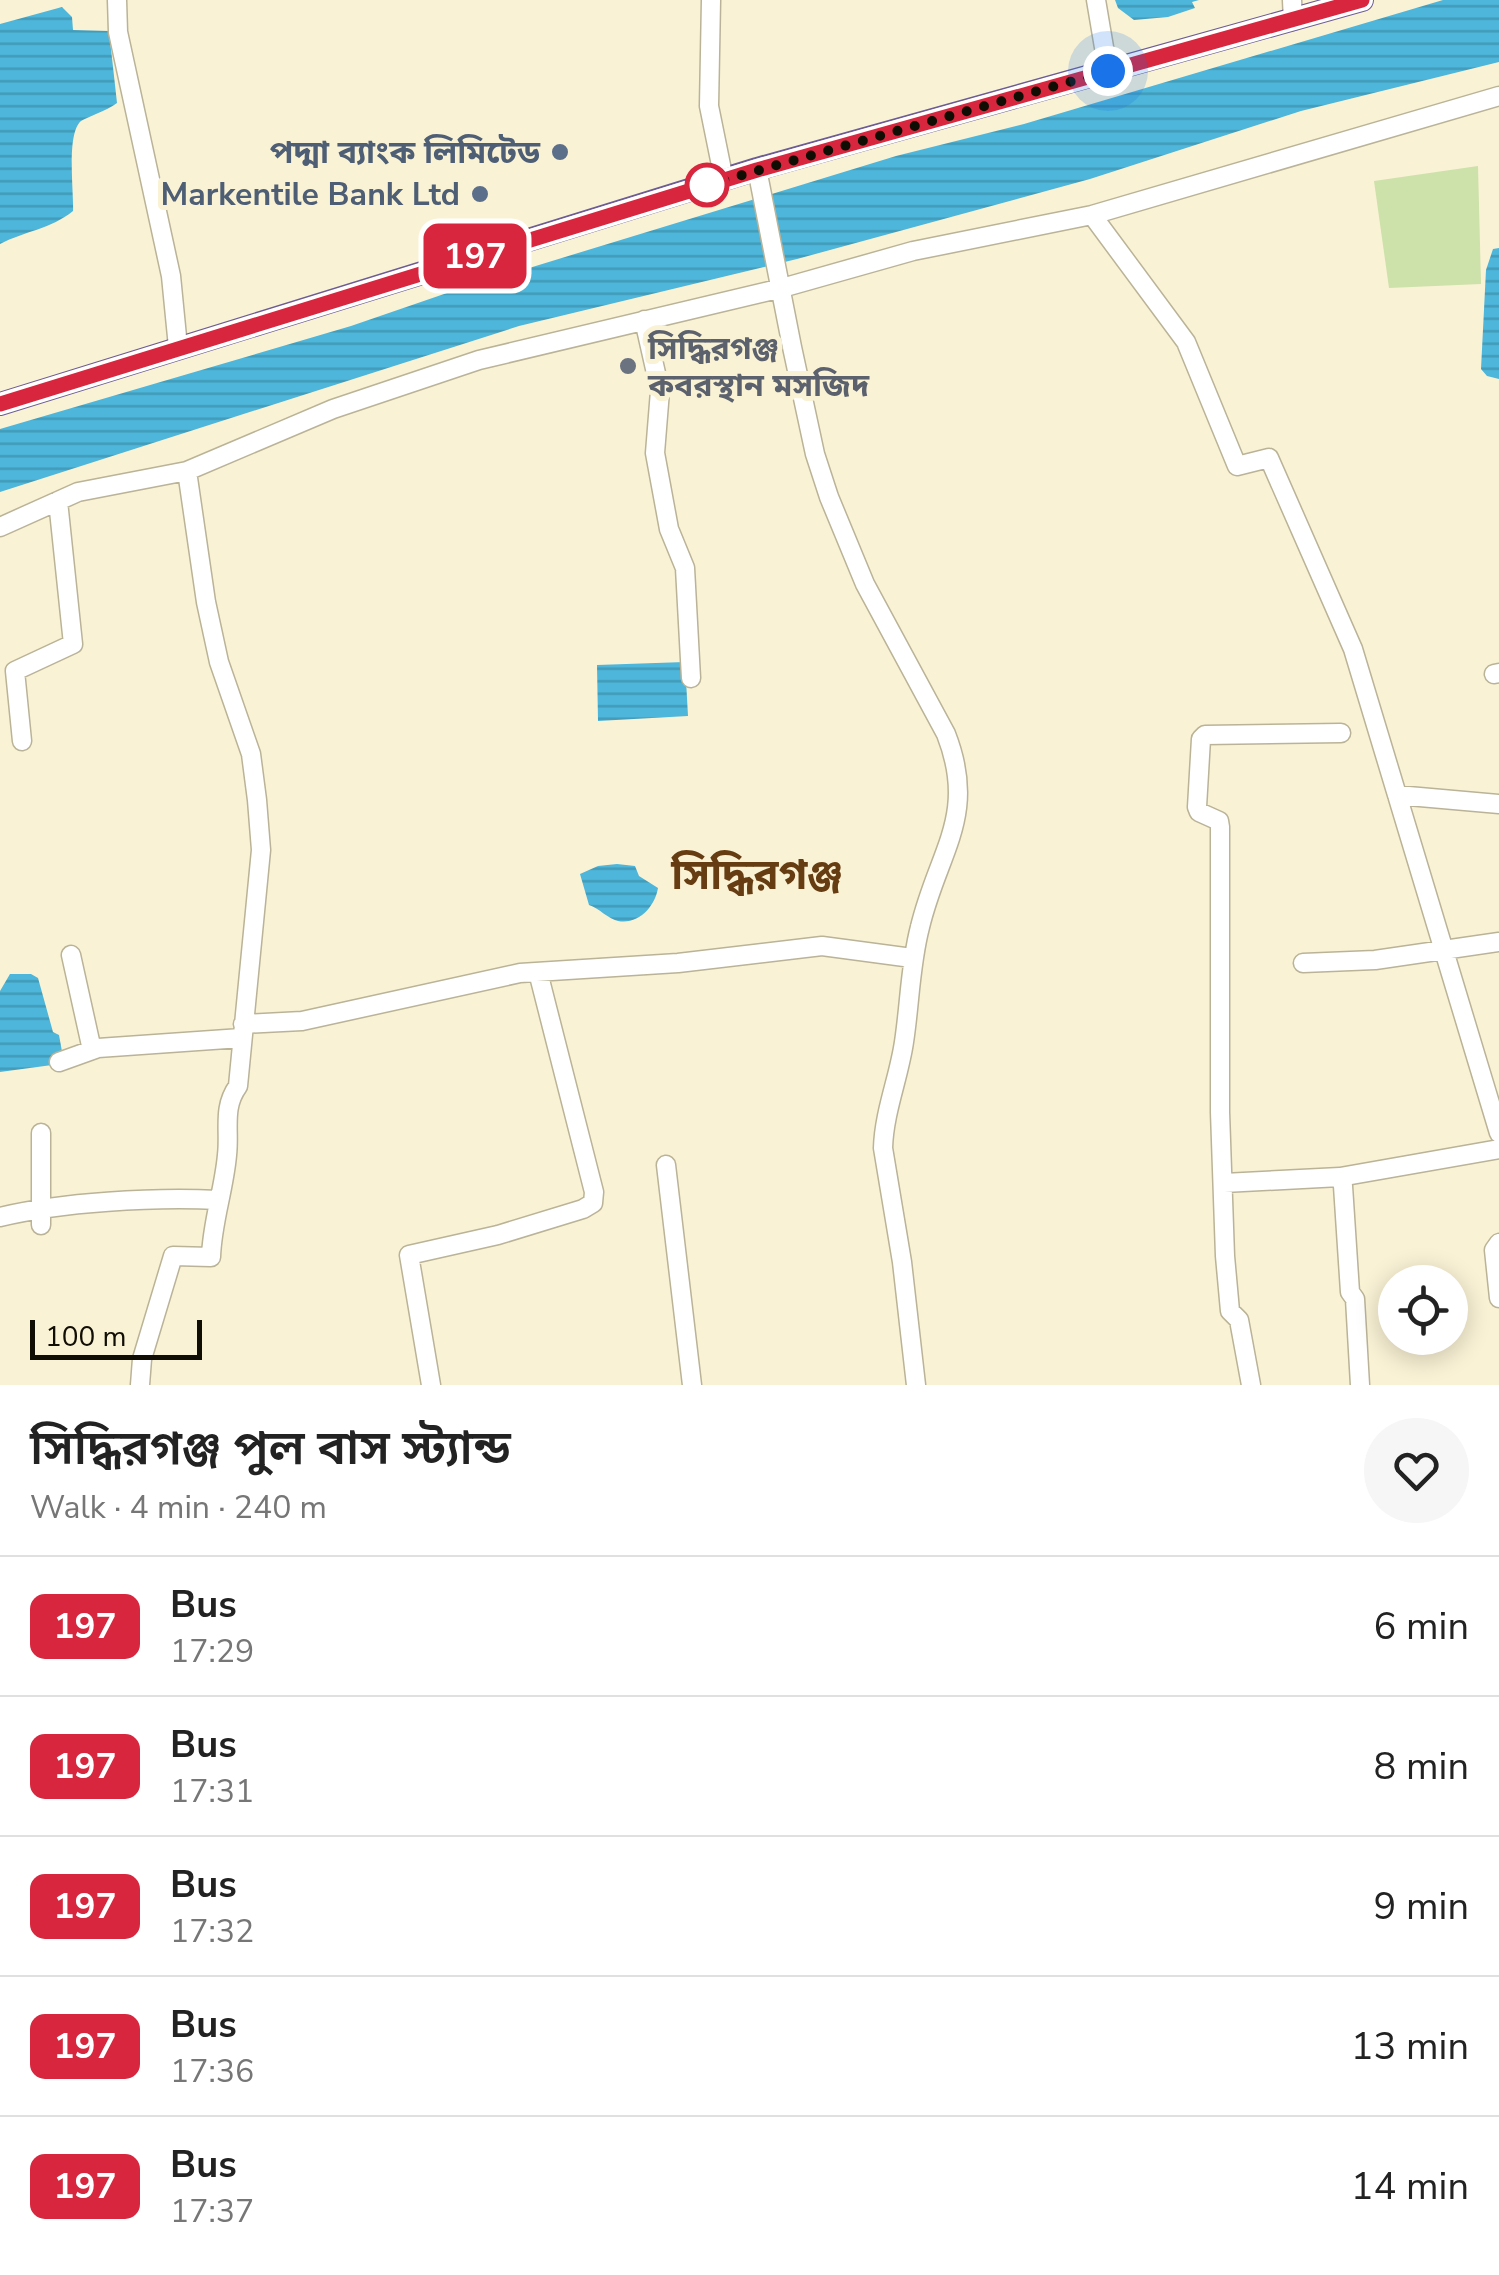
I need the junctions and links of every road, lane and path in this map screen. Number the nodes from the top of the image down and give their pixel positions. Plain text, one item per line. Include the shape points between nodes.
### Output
1 (118, 0) edge
2 (712, 0) edge
3 (1096, 0) edge
4 (1362, 0) edge
5 (1292, 10) edge
6 (1108, 71) junction
7 (1499, 96) edge
8 (757, 170) junction
9 (724, 180) junction
10 (1092, 215) junction
11 (782, 288) junction
12 (644, 320) junction
13 (178, 347) junction
14 (0, 404) edge
15 (187, 471) junction
16 (58, 502) junction
17 (0, 527) edge
18 (690, 678) dead end
19 (1341, 733) dead end
20 (22, 741) dead end
21 (1396, 795) junction
22 (1499, 804) edge
23 (1499, 942) edge
24 (1444, 950) junction
25 (72, 956) dead end
26 (912, 958) junction
27 (1304, 963) dead end
28 (538, 972) junction
29 (242, 1031) junction
30 (92, 1050) junction
31 (60, 1062) dead end
32 (41, 1133) dead end
33 (1499, 1133) edge
34 (1499, 1149) edge
35 (666, 1165) dead end
36 (1340, 1178) junction
37 (1224, 1183) junction
38 (218, 1200) junction
39 (0, 1217) edge
40 (41, 1218) junction
41 (1499, 1242) edge
42 (1499, 1298) edge
43 (140, 1385) edge
44 (430, 1385) edge
45 (692, 1385) edge
46 (916, 1385) edge
47 (1251, 1385) edge
48 (1360, 1385) edge

1 - 13 street via 118,32 171,276
2 - 9 street via 709,106
3 - 6 street
4 - 5 main road
5 - 6 main road
6 - 8 main road
7 - 10 street
8 - 9 main road
8 - 11 street
9 - 13 main road
10 - 11 street via 913,251
10 - 21 street via 1186,342 1238,466 1269,458 1352,649
11 - 12 street
11 - 26 street via 829,497 955,758 959,802 953,835
12 - 15 street via 433,375
12 - 18 street via 660,391 655,453 669,529 685,568
13 - 14 main road
15 - 16 street via 97,487
15 - 29 street via 219,662 251,754 258,800 262,850
16 - 17 street
16 - 20 street via 73,644 15,671
19 - 37 street via 1201,739 1197,806 1220,827
21 - 22 street
21 - 24 street
23 - 24 street
24 - 27 street
24 - 33 street
25 - 30 street
26 - 28 street via 822,946
26 - 46 street via 905,1039 883,1148
28 - 29 street
28 - 44 street via 593,1203 409,1255
29 - 30 street
29 - 38 street
30 - 31 street
32 - 40 street
34 - 36 street
35 - 45 street
36 - 37 street
36 - 48 street
37 - 47 street via 1230,1311 1239,1320
38 - 40 street
38 - 43 street via 212,1257 173,1256
39 - 40 street
41 - 42 street

